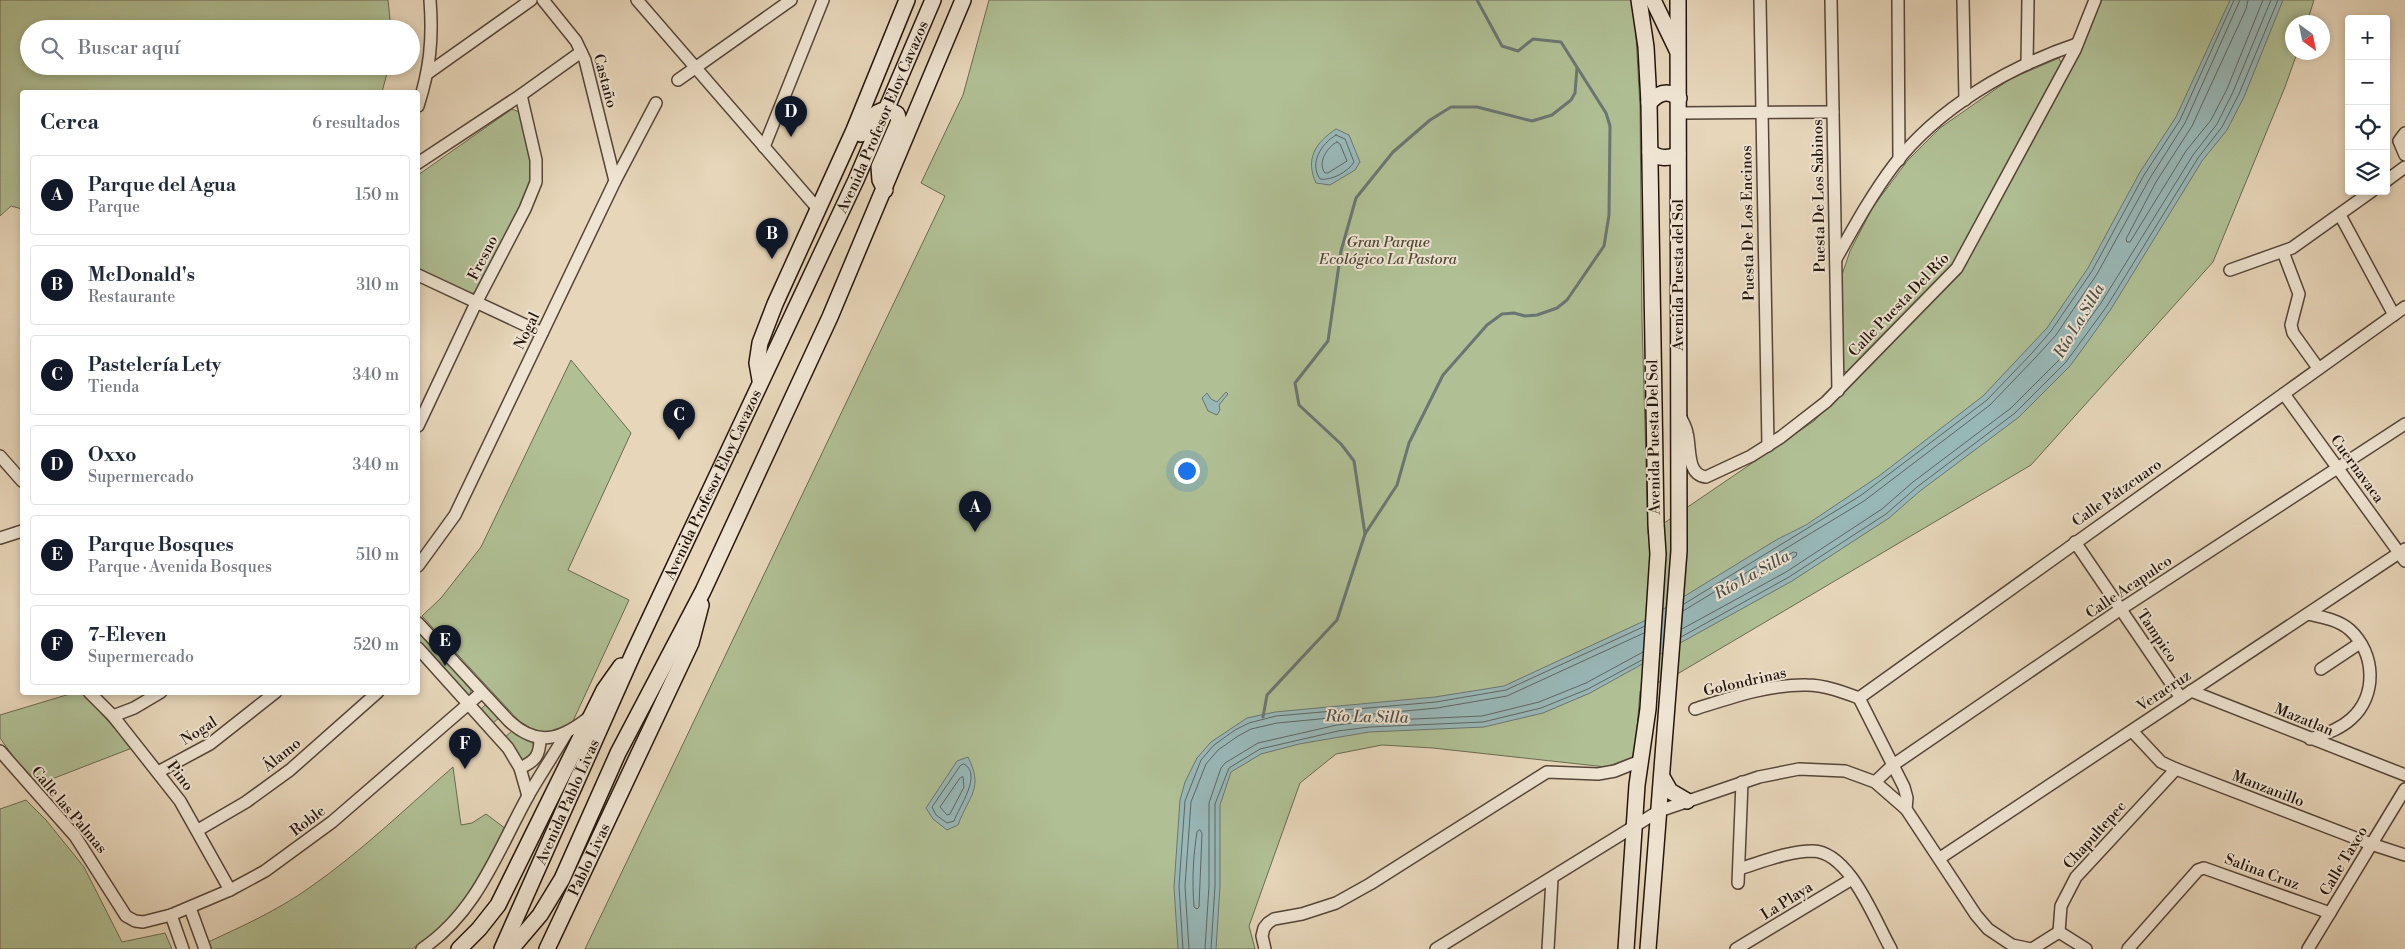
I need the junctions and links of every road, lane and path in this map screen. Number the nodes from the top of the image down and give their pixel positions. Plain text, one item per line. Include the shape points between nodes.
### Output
1 (430, 0) edge
2 (531, 0) edge
3 (543, 0) edge
4 (791, 0) edge
5 (823, 0) edge
6 (907, 0) edge
7 (933, 0) edge
8 (963, 0) edge
9 (1639, 0) edge
10 (1678, 0) edge
11 (1760, 0) edge
12 (1831, 0) edge
13 (1898, 0) edge
14 (1963, 0) edge
15 (2028, 0) edge
16 (2095, 0) edge
17 (644, 2) edge
18 (1655, 2) edge
19 (2077, 44) junction
20 (1646, 48) junction
21 (581, 52) junction
22 (1679, 52) junction
23 (2027, 64) junction
24 (695, 68) junction
25 (428, 73) junction
26 (678, 80) dead end
27 (521, 95) junction
28 (420, 99) edge
29 (1965, 100) junction
30 (656, 103) dead end
31 (1649, 103) junction
32 (1679, 105) junction
33 (887, 109) junction
34 (1761, 112) junction
35 (1832, 112) junction
36 (2405, 133) edge
37 (764, 147) junction
38 (1650, 152) junction
39 (1678, 154) junction
40 (2405, 155) edge
41 (1899, 160) junction
42 (420, 162) edge
43 (2405, 167) edge
44 (2390, 178) edge
45 (615, 181) junction
46 (885, 190) junction
47 (826, 192) junction
48 (2367, 195) edge
49 (818, 209) junction
50 (2340, 215) junction
51 (2283, 252) junction
52 (1835, 260) junction
53 (2230, 270) dead end
54 (420, 276) edge
55 (476, 303) junction
56 (2405, 307) edge
57 (2394, 315) junction
58 (542, 333) junction
59 (2318, 368) junction
60 (760, 380) junction
61 (1838, 391) junction
62 (2284, 394) junction
63 (1679, 412) junction
64 (420, 422) edge
65 (2405, 424) edge
66 (1768, 446) junction
67 (0, 456) edge
68 (2338, 468) junction
69 (20, 479) edge
70 (20, 533) edge
71 (0, 538) edge
72 (2075, 542) junction
73 (2403, 555) edge
74 (420, 563) edge
75 (703, 591) junction
76 (2121, 609) junction
77 (2308, 614) junction
78 (420, 625) edge
79 (2360, 643) junction
80 (420, 654) edge
81 (633, 654) junction
82 (2321, 669) dead end
83 (2191, 691) junction
84 (482, 693) junction
85 (92, 695) edge
86 (156, 695) edge
87 (272, 695) edge
88 (375, 695) edge
89 (1859, 698) junction
90 (2181, 698) junction
91 (469, 703) junction
92 (1695, 709) dead end
93 (592, 715) junction
94 (113, 716) junction
95 (2132, 730) junction
96 (566, 734) junction
97 (540, 738) junction
98 (2310, 739) junction
99 (0, 751) edge
100 (1640, 761) junction
101 (4, 764) edge
102 (1893, 765) junction
103 (520, 768) junction
104 (2176, 769) junction
105 (158, 772) junction
106 (2405, 775) edge
107 (1662, 777) junction
108 (1742, 782) junction
109 (1875, 782) junction
110 (2405, 789) edge
111 (528, 796) junction
112 (1687, 801) junction
113 (1906, 810) junction
114 (1659, 811) junction
115 (1635, 826) junction
116 (198, 830) junction
117 (2371, 844) junction
118 (2405, 856) edge
119 (1940, 858) junction
120 (1739, 869) junction
121 (1552, 879) junction
122 (1852, 879) junction
123 (1738, 883) dead end
124 (230, 890) junction
125 (190, 908) junction
126 (2330, 912) junction
127 (126, 916) joint
128 (171, 916) junction
129 (2059, 932) junction
130 (184, 949) edge
131 (205, 949) edge
132 (422, 949) edge
133 (459, 949) edge
134 (502, 949) edge
135 (511, 949) edge
136 (547, 949) edge
137 (1265, 949) edge
138 (1436, 949) edge
139 (1548, 949) edge
140 (1626, 949) edge
141 (1648, 949) edge
142 (1736, 949) edge
143 (1891, 949) edge
144 (2031, 949) edge
145 (2086, 949) edge
146 (2128, 949) edge
147 (2308, 949) edge

1 - 25 street
2 - 25 street
3 - 21 street, Castaño
4 - 24 street
5 - 37 street
6 - 47 main road
7 - 33 main road, Avenida Profesor Eloy Cavazos
8 - 46 main road, Avenida Profesor Eloy Cavazos
9 - 20 main road
10 - 22 main road, Avenida Puesta del Sol
11 - 34 street, Puesta De Los Encinos
12 - 35 street, Puesta De Los Sabinos
13 - 41 street
14 - 29 street
15 - 23 street
16 - 19 street, Calle Puesta Del Río
17 - 24 street
18 - 20 main road
18 - 22 main road
19 - 23 street
19 - 61 street, Calle Puesta Del Río via 1961,264
20 - 31 main road, Avenida Puesta Del Sol
21 - 27 street
21 - 45 street, Castaño
22 - 32 main road, Avenida Puesta del Sol
23 - 29 street
24 - 26 street
24 - 37 street
25 - 28 street
27 - 42 street
27 - 55 street, Fresno via 536,160 536,182 525,210
29 - 41 street via 1931,126
30 - 45 street, Nogal
31 - 32 main road via 1666,92
31 - 38 main road, Avenida Puesta Del Sol
32 - 34 street
32 - 39 main road, Avenida Puesta del Sol
33 - 46 main road via 895,112 899,121 879,167
33 - 47 main road via 876,113 867,122 844,172
33 - 60 main road, Avenida Profesor Eloy Cavazos
34 - 35 street
34 - 66 street, Puesta De Los Encinos
35 - 52 street, Puesta De Los Sabinos
36 - 40 street via 2399,141
37 - 49 street
38 - 39 main road via 1668,158
38 - 100 main road, Avenida Puesta Del Sol via 1658,554 1648,709
39 - 63 main road, Avenida Puesta del Sol
41 - 52 street
43 - 44 street
45 - 58 street, Nogal
46 - 75 main road, Avenida Profesor Eloy Cavazos
47 - 49 main road
48 - 50 street
49 - 60 main road via 760,343
50 - 51 street via 2302,243
50 - 57 street
51 - 53 street
51 - 59 street via 2299,294 2291,325 2293,333
52 - 61 street, Puesta De Los Sabinos
54 - 55 street
55 - 58 street
55 - 64 street, Fresno
56 - 57 street, Calle Pátzcuaro
57 - 59 street, Calle Pátzcuaro
58 - 74 street, Nogal via 455,515
59 - 62 street, Calle Pátzcuaro
60 - 81 main road, Avenida Profesor Eloy Cavazos
61 - 66 street, Calle Puesta Del Río
62 - 68 street, Cuernavaca
62 - 72 street, Calle Pátzcuaro
63 - 66 street, Calle Puesta Del Río via 1687,432 1693,468 1701,476 1710,476
63 - 107 main road, Avenida Puesta del Sol via 1679,551
65 - 68 street, Calle Acapulco
67 - 69 street
68 - 73 street, Cuernavaca
68 - 76 street, Calle Acapulco
70 - 71 street
72 - 76 street, Tampico
72 - 89 street, Calle Pátzcuaro
73 - 77 street, Veracruz
75 - 135 main road, Avenida Profesor Eloy Cavazos via 618,753 552,897
75 - 136 main road, Pablo Livas via 696,632
76 - 90 street, Tampico
76 - 102 street, Calle Acapulco
77 - 79 street via 2338,622
77 - 83 street, Veracruz
78 - 84 street
79 - 82 street
79 - 98 street via 2371,672 2369,692 2362,708 2339,729
80 - 91 street
81 - 93 main road, Avenida Profesor Eloy Cavazos via 615,672
81 - 134 main road, Avenida Pablo Livas
83 - 90 street, Veracruz
83 - 98 street, Mazatlan
84 - 91 street, Roble
84 - 97 street via 518,729
85 - 94 street, Pino
86 - 94 street
87 - 105 street, Nogal via 210,744
88 - 116 street, Álamo via 290,770 246,802
89 - 92 street, Golondrinas via 1808,684 1769,689
89 - 102 street
90 - 95 street, Veracruz
91 - 103 street via 508,748
91 - 124 street, Roble via 332,822 265,871
93 - 96 street
93 - 133 main road, Avenida Profesor Eloy Cavazos via 498,905
94 - 105 street, Pino
95 - 104 street, Manzanillo via 2161,762
95 - 119 street, Veracruz
96 - 97 street
96 - 111 street
97 - 103 street via 538,756
98 - 106 street, Mazatlan
99 - 101 street, Calle las Palmas
100 - 115 main road, Avenida Puesta Del Sol
100 - 137 street via 1598,774 1547,772 1344,898 1302,914 1274,919 1264,928
101 - 127 street, Calle las Palmas via 75,836
102 - 109 street, Calle Acapulco
102 - 113 street via 1906,792
103 - 111 street
104 - 117 street, Manzanillo
104 - 129 street, Chapultepec via 2076,877 2061,906
105 - 116 street, Pino
107 - 112 main road via 1676,797
107 - 114 main road
108 - 109 street via 1799,769 1845,771
108 - 112 street
108 - 120 street
109 - 113 street
110 - 117 street, Calle Taxco
111 - 132 street via 482,887 451,926
112 - 114 street
113 - 119 street
114 - 115 street
114 - 141 main road
115 - 121 street
115 - 140 main road, Avenida Puesta Del Sol
116 - 124 street, Pino
117 - 118 street, Manzanillo
117 - 126 street, Calle Taxco
119 - 144 street via 1988,929 2012,945
120 - 122 street via 1793,853 1813,851 1832,856
120 - 123 street
121 - 138 street
121 - 139 street
122 - 142 street, La Playa
122 - 143 street
124 - 125 street, Roble
125 - 128 street, Roble
125 - 131 street
126 - 146 street, Salina Cruz via 2204,868 2198,870
126 - 147 street, Calle Taxco
127 - 128 street, Roble via 136,922
128 - 130 street
129 - 144 street
129 - 145 street

